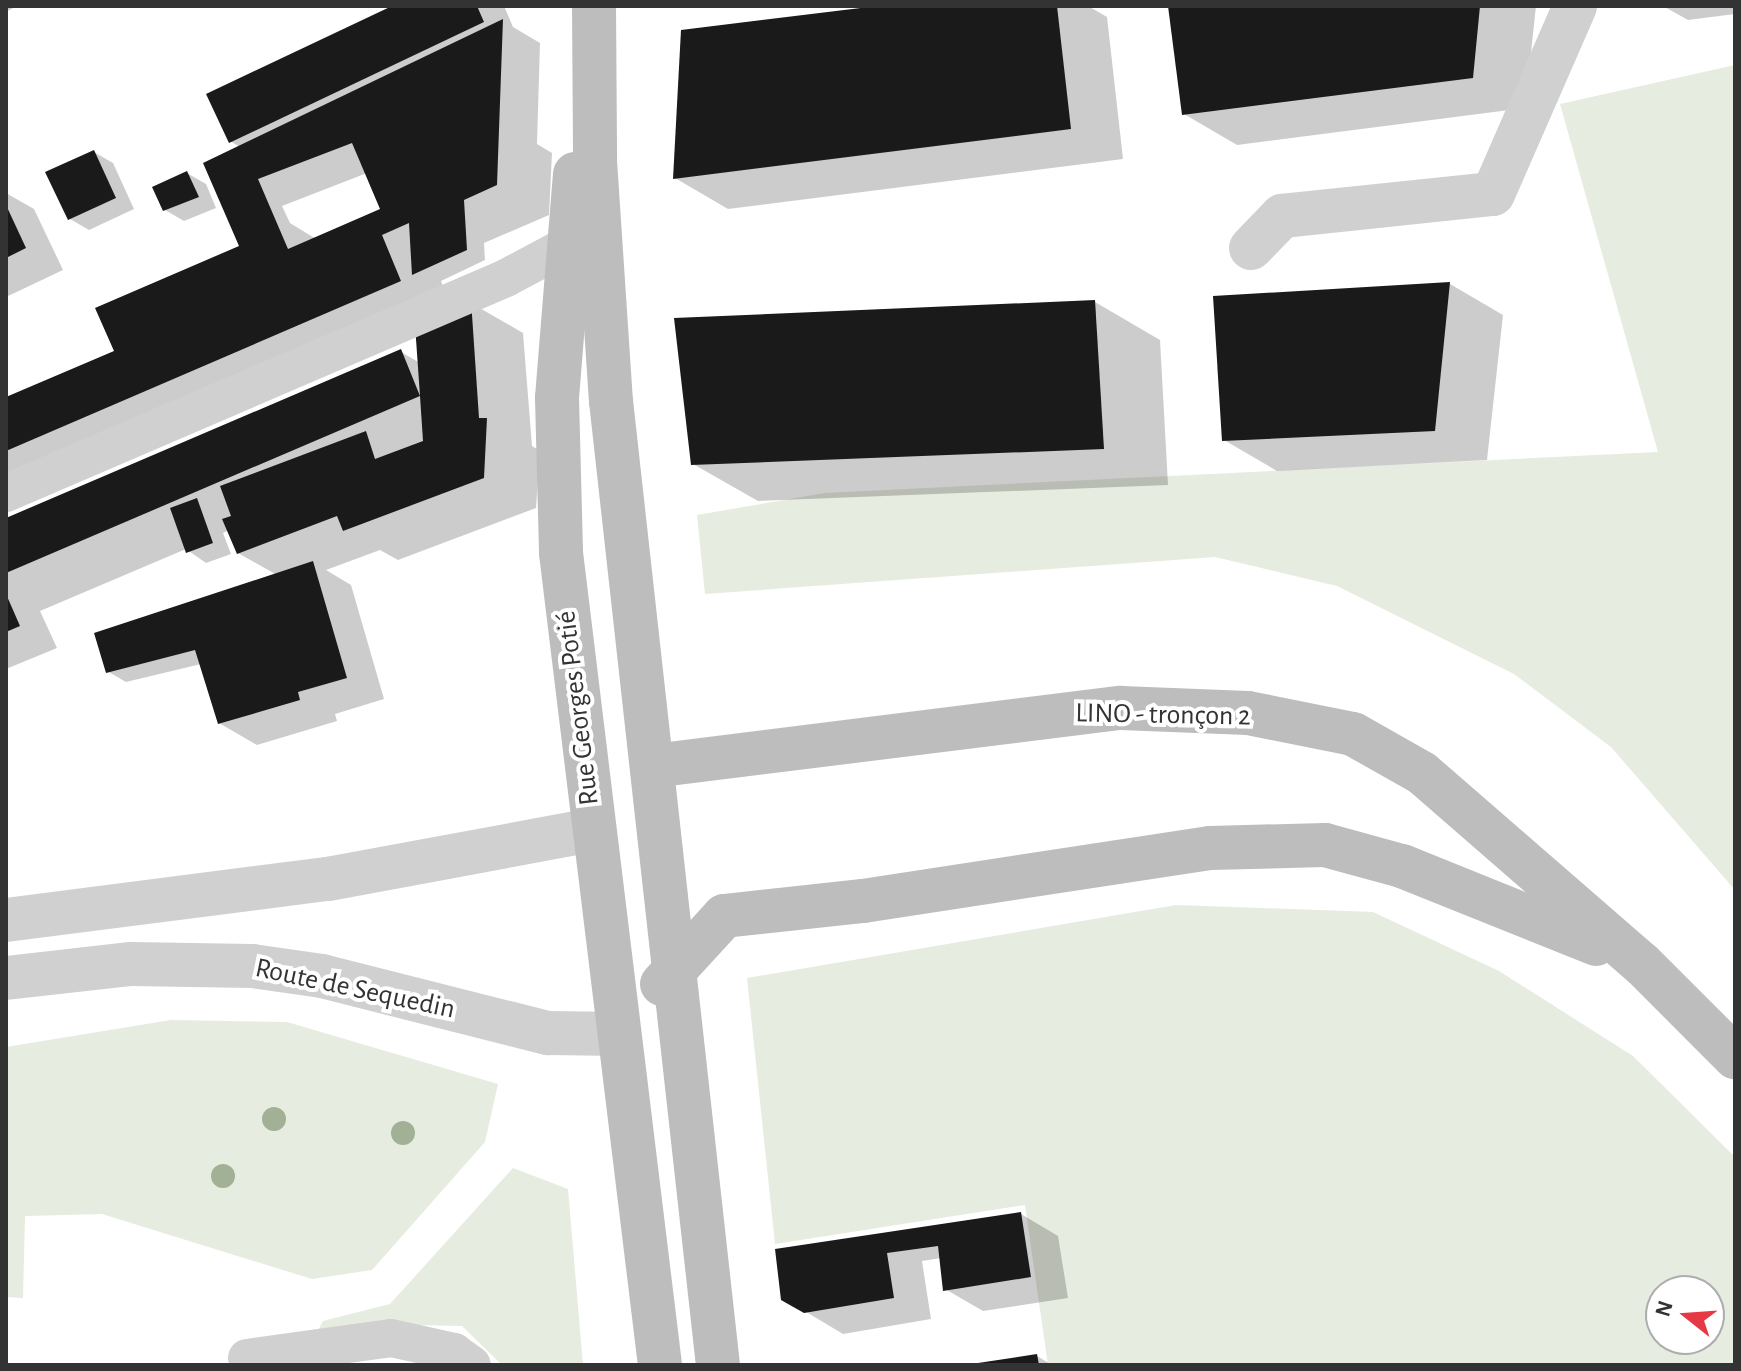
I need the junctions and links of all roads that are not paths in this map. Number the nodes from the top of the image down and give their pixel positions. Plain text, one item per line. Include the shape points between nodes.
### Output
1 (594, 6) edge
2 (1575, 6) edge
3 (583, 236) junction
4 (1251, 248) dead end
5 (6, 493) edge
6 (653, 766) junction
7 (593, 830) junction
8 (6, 920) edge
9 (1642, 964) junction
10 (673, 971) junction
11 (6, 978) edge
12 (619, 1034) junction
13 (1735, 1057) edge
14 (247, 1358) dead end
15 (472, 1365) edge
16 (660, 1365) edge
17 (718, 1365) edge

1 - 3 main road, Rue Georges Potié
2 - 4 street via 1493,194 1282,216
3 - 5 lane via 506,278
3 - 6 main road, Rue Georges Potié via 611,401
3 - 7 main road, Rue Georges Potié via 557,398 558,503
6 - 7 main road
6 - 9 main road, LINO - tronçon 2 via 1121,708 1263,716 1353,734 1422,773
6 - 10 main road, Rue Georges Potié
7 - 8 street via 328,879
7 - 12 main road, Rue Georges Potié
9 - 10 main road, LINO - tronçon 2 via 1402,866 1325,845 1210,848 863,901 724,916
9 - 13 main road, LINO - tronçon 2
10 - 12 main road
10 - 17 main road, Rue Georges Potié
11 - 12 street, Route de Sequedin via 131,964 252,966 322,976 548,1033
12 - 16 main road, Rue Georges Potié
14 - 15 lane via 391,1338 454,1352

